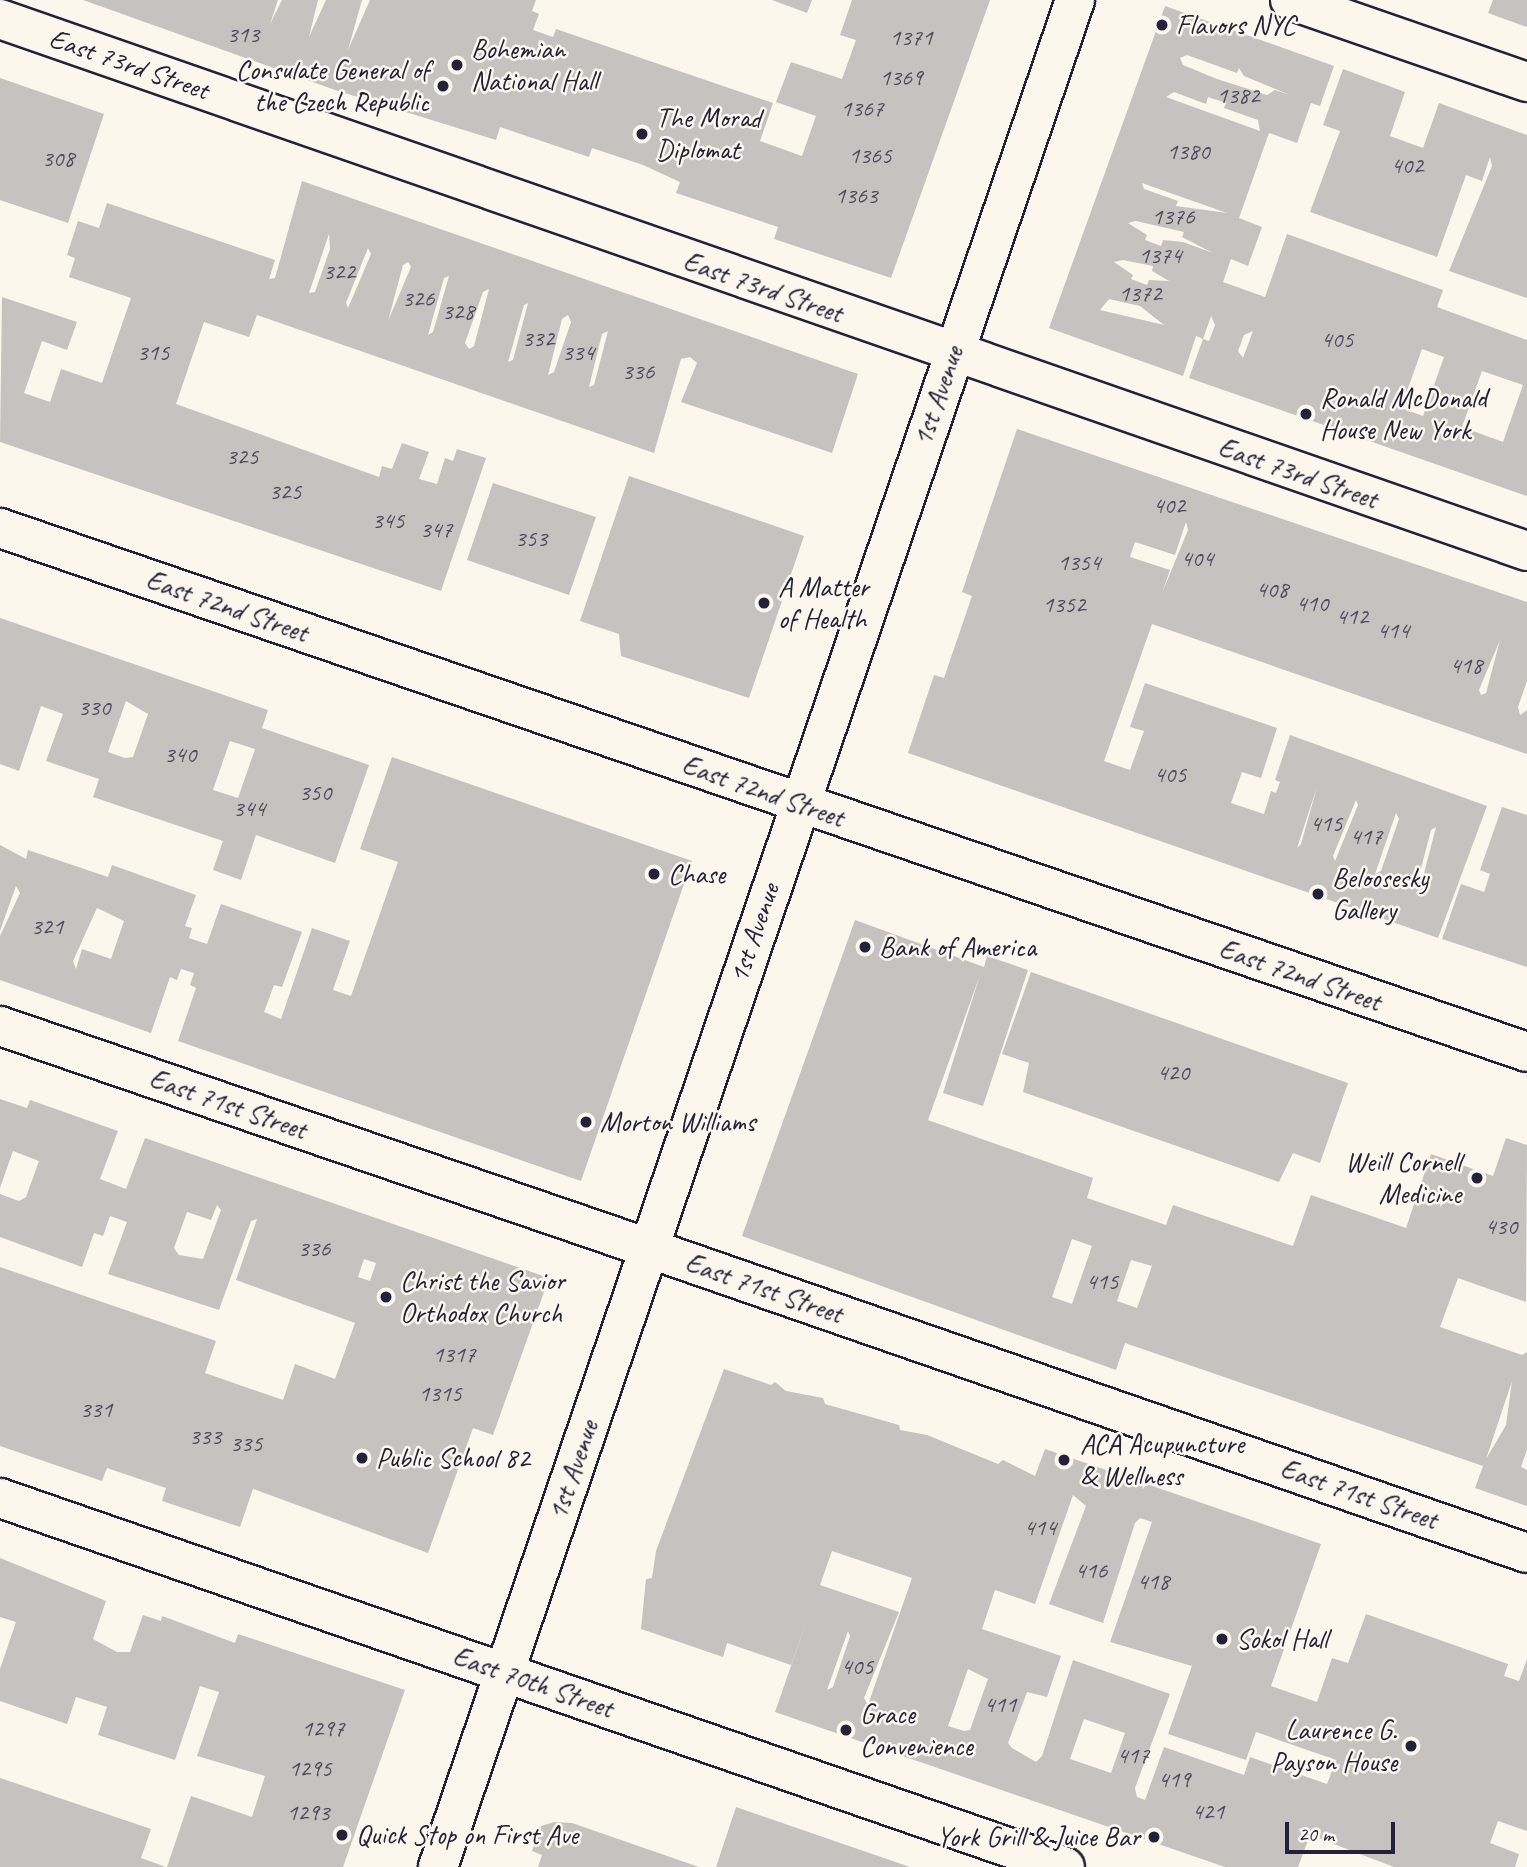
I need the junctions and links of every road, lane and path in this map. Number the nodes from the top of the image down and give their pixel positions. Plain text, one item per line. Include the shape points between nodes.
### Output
1 (1075, 0) edge
2 (1290, 0) edge
3 (0, 19) edge
4 (1527, 82) edge
5 (953, 354) junction
6 (0, 528) edge
7 (1527, 551) edge
8 (798, 804) junction
9 (0, 1026) edge
10 (1527, 1052) edge
11 (648, 1248) junction
12 (0, 1499) edge
13 (1527, 1552) edge
14 (505, 1673) junction
15 (438, 1867) edge
16 (1065, 1867) edge

1 - 5 street, 1st Avenue
2 - 4 street
3 - 5 street, East 73rd Street
5 - 7 street, East 73rd Street
5 - 8 street, 1st Avenue
6 - 8 street, East 72nd Street
8 - 10 street, East 72nd Street
8 - 11 street, 1st Avenue
9 - 11 street, East 71st Street
11 - 13 street, East 71st Street
11 - 14 street, 1st Avenue
12 - 14 street, East 70th Street
14 - 15 street, 1st Avenue
14 - 16 street, East 70th Street

